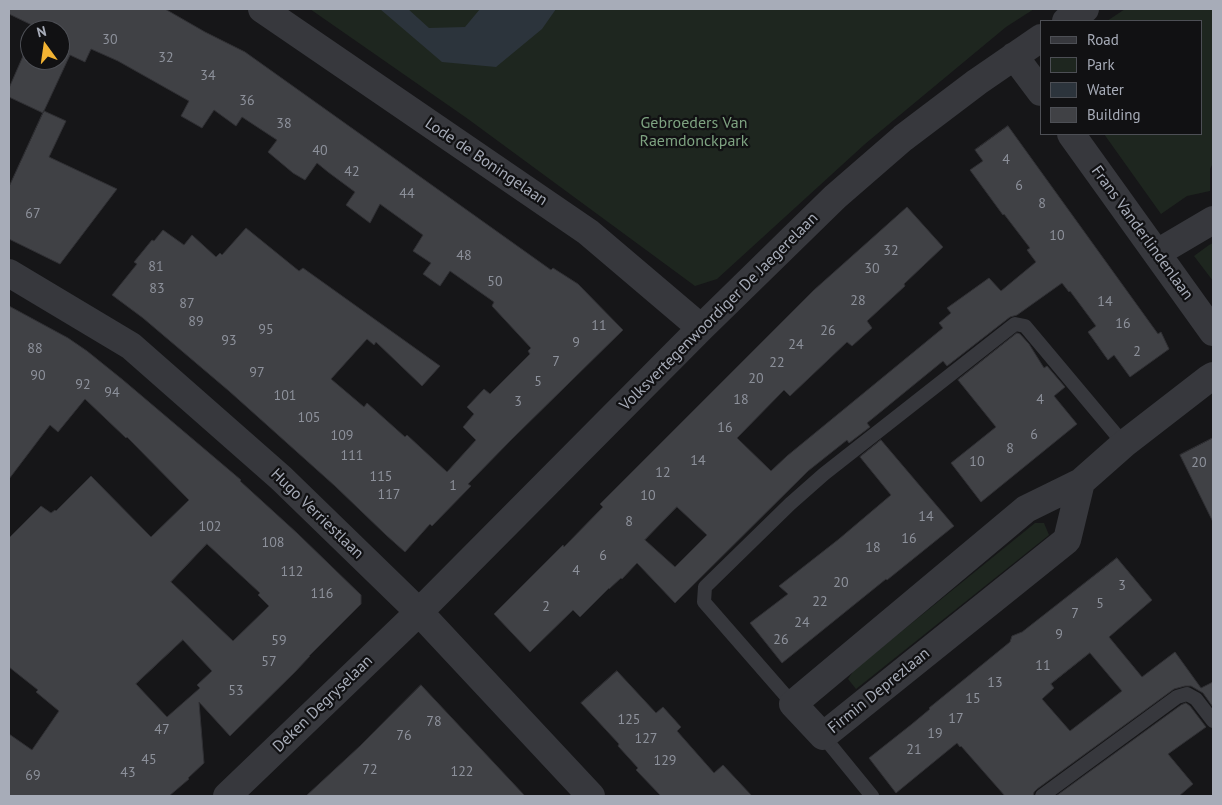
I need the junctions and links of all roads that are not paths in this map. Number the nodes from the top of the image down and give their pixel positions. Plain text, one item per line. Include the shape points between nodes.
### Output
1 (262, 9) edge
2 (1085, 9) edge
3 (1068, 20) edge
4 (1040, 39) edge
5 (1014, 56) junction
6 (1040, 91) edge
7 (1072, 135) edge
8 (1213, 220) edge
9 (1157, 254) junction
10 (9, 273) edge
11 (701, 328) junction
12 (1213, 332) edge
13 (1213, 376) edge
14 (1124, 444) junction
15 (1081, 482) junction
16 (419, 612) junction
17 (793, 704) junction
18 (1213, 721) edge
19 (823, 736) junction
20 (227, 796) edge
21 (591, 796) edge
22 (872, 796) edge
23 (1042, 796) edge

1 - 11 street, Lode de Boningelaan via 588,232
2 - 3 street
4 - 5 street, Volksvertegenwoordiger De Jaegerelaan
5 - 6 street
5 - 11 street, Volksvertegenwoordiger De Jaegerelaan via 896,145 836,197
7 - 9 street, Frans Vanderlindenlaan
8 - 9 street
9 - 12 street, Frans Vanderlindenlaan
10 - 16 street, Hugo Verriestlaan via 131,346 281,478
11 - 16 street, Volksvertegenwoordiger De Jaegerelaan
13 - 14 street
14 - 15 street
14 - 17 lane via 1025,326 1015,324 824,474 705,586 704,602
15 - 17 street via 1026,509
15 - 19 street, Firmin Deprezlaan via 1067,540
16 - 20 street, Deken Degryselaan
16 - 21 street, Hugo Verriestlaan
17 - 19 street, Firmin Deprezlaan
18 - 23 lane via 1196,699 1187,694 1177,697
19 - 22 lane

